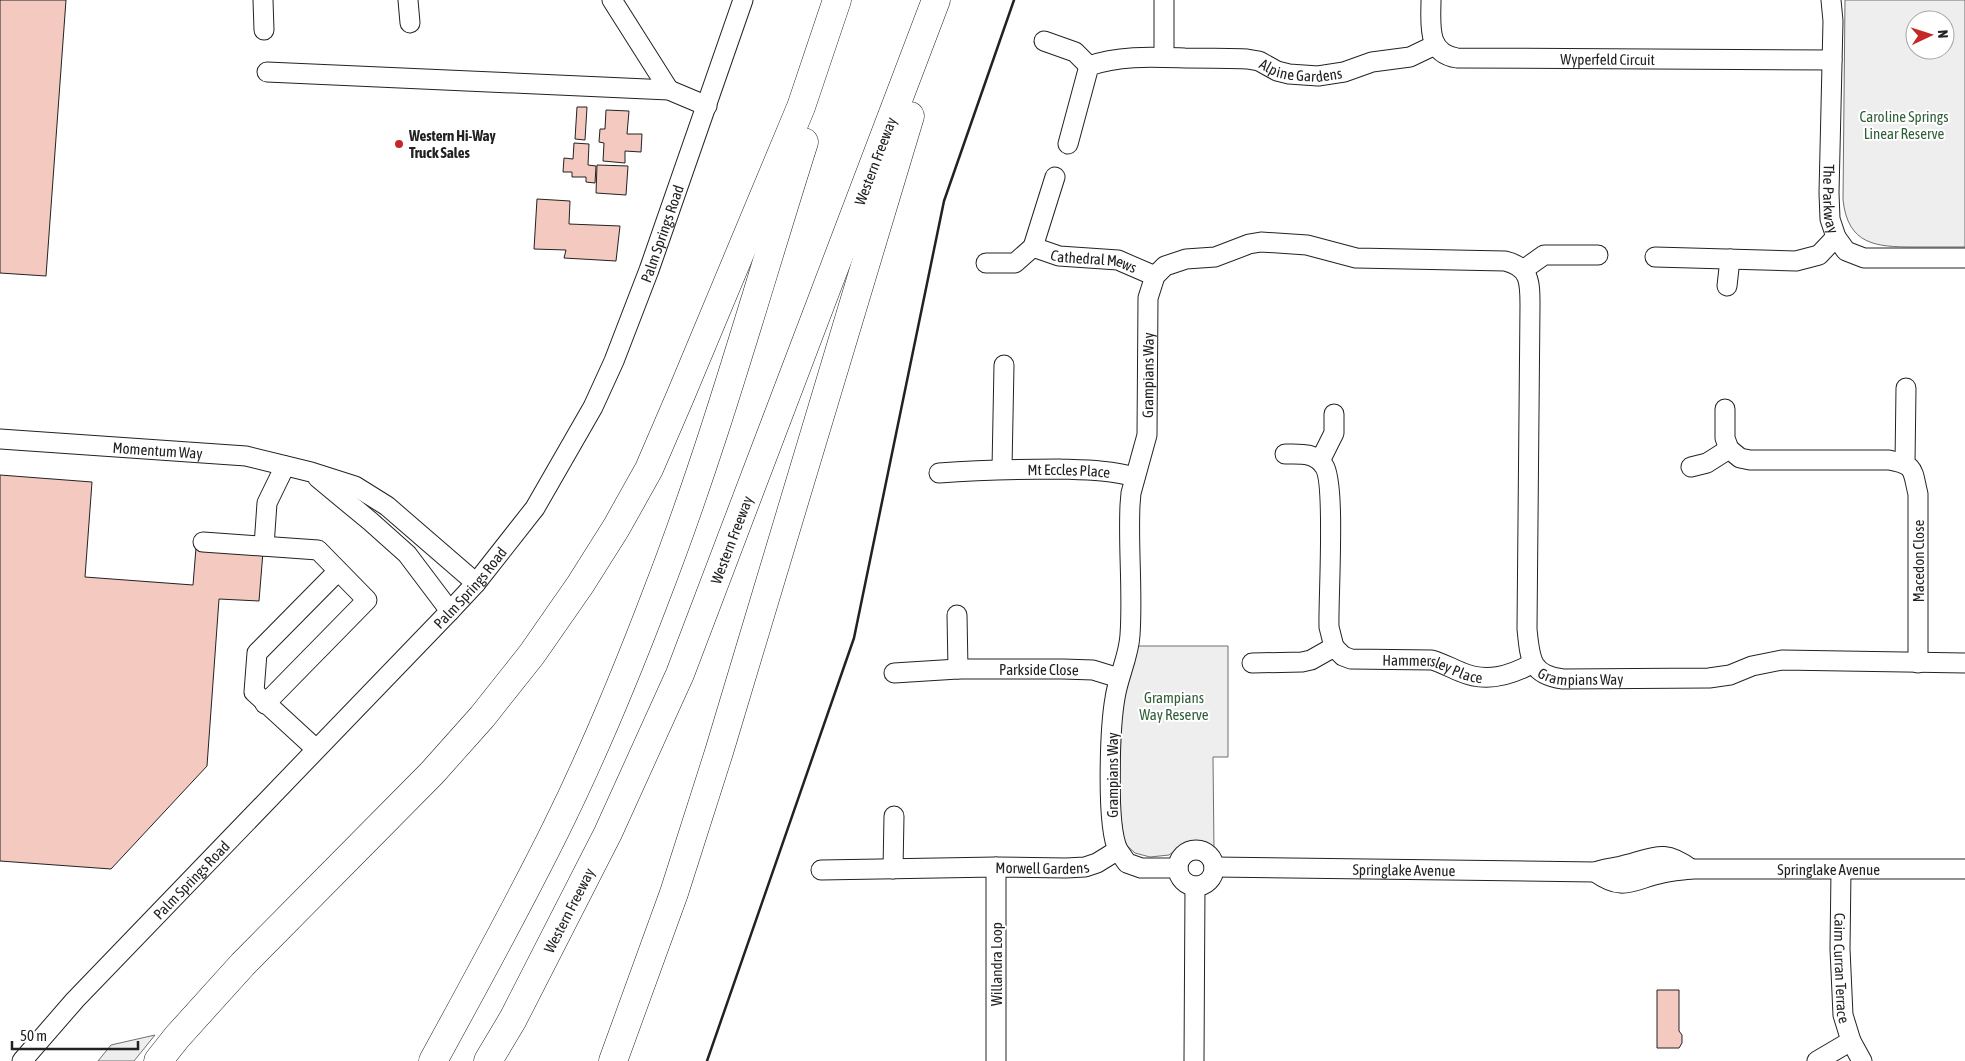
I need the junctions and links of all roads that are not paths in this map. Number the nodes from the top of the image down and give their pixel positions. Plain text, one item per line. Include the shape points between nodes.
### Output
1 (263, 0) edge
2 (408, 0) edge
3 (612, 0) edge
4 (743, 0) edge
5 (837, 0) edge
6 (849, 0) edge
7 (936, 0) edge
8 (945, 0) edge
9 (1164, 0) edge
10 (1431, 0) edge
11 (1831, 0) edge
12 (1839, 0) edge
13 (1833, 21) junction
14 (410, 23) dead end
15 (264, 30) dead end
16 (1044, 41) dead end
17 (1435, 45) junction
18 (1164, 57) junction
19 (1832, 60) junction
20 (1089, 66) junction
21 (267, 72) dead end
22 (669, 90) junction
23 (707, 106) junction
24 (1068, 144) dead end
25 (1055, 178) dead end
26 (1836, 237) junction
27 (1033, 246) junction
28 (1598, 255) dead end
29 (1655, 257) dead end
30 (1965, 258) edge
31 (1730, 259) junction
32 (986, 264) dead end
33 (1523, 270) junction
34 (1155, 276) junction
35 (1727, 286) dead end
36 (1004, 365) dead end
37 (1906, 388) dead end
38 (1725, 409) dead end
39 (1334, 414) dead end
40 (0, 439) edge
41 (1729, 449) junction
42 (1286, 454) dead end
43 (1320, 461) junction
44 (1905, 463) junction
45 (285, 466) junction
46 (1691, 467) dead end
47 (1002, 468) junction
48 (311, 472) junction
49 (939, 473) dead end
50 (1135, 477) junction
51 (203, 542) dead end
52 (264, 546) junction
53 (338, 571) junction
54 (476, 583) junction
55 (450, 611) junction
56 (957, 615) dead end
57 (1334, 647) junction
58 (1533, 663) junction
59 (1918, 663) junction
60 (1965, 663) edge
61 (1252, 664) dead end
62 (958, 669) junction
63 (894, 673) dead end
64 (1119, 678) junction
65 (265, 704) junction
66 (316, 749) junction
67 (894, 816) dead end
68 (1118, 850) junction
69 (996, 867) junction
70 (1214, 867) junction
71 (1178, 868) junction
72 (893, 869) junction
73 (1965, 869) edge
74 (821, 870) dead end
75 (1841, 870) junction
76 (1195, 886) junction
77 (1851, 1041) junction
78 (22, 1061) edge
79 (158, 1061) edge
80 (433, 1061) edge
81 (488, 1061) edge
82 (613, 1061) edge
83 (996, 1061) edge
84 (1194, 1061) edge
85 (1817, 1061) edge
86 (1862, 1061) edge

1 - 15 street
2 - 14 street
3 - 22 street
4 - 23 street, Palm Springs Road
5 - 79 highway via 801,107 649,469 580,585 532,654 482,717 432,773 243,964
6 - 80 highway via 709,447 657,593 558,826
7 - 81 highway, Western Freeway via 680,674 608,832 513,1019
8 - 82 highway via 674,893
9 - 18 street
10 - 17 street
11 - 13 street, The Parkway
12 - 13 street, The Parkway
13 - 19 street, The Parkway
16 - 20 street via 1075,52
17 - 18 street, Alpine Gardens via 1410,57 1372,62 1344,72 1318,76 1289,74 1247,59
17 - 19 street, Wyperfeld Circuit via 1446,55 1466,59
18 - 20 street, Alpine Gardens via 1120,59
19 - 26 street, The Parkway via 1829,193 1830,219
20 - 24 street
21 - 22 street
22 - 23 street
23 - 54 street, Palm Springs Road via 649,270 593,407 534,508
25 - 27 street, Cathedral Mews
26 - 30 street, The Parkway via 1846,251 1864,258
26 - 31 street via 1819,256 1796,261
27 - 32 street, Cathedral Mews via 1015,263
27 - 34 street, Cathedral Mews via 1059,256 1118,260
28 - 33 street via 1544,255
29 - 31 street
31 - 35 street
33 - 34 street via 1515,263 1505,261 1356,258 1307,245 1261,242 1215,258 1174,262 1164,266
33 - 58 street, Grampians Way via 1530,289 1527,629
34 - 50 street, Grampians Way via 1148,298 1147,435
36 - 47 street
37 - 44 street, Macedon Close
38 - 41 street
39 - 43 street via 1334,433
40 - 45 street, Momentum Way via 246,456
41 - 44 street via 1740,458 1750,460 1889,460
41 - 46 street via 1708,463
42 - 43 street via 1314,456
43 - 57 street via 1329,482 1329,628
44 - 59 street, Macedon Close via 1912,470 1918,494
45 - 48 street, Momentum Way
45 - 52 street via 267,503
47 - 49 street, Mt Eccles Place
47 - 50 street, Mt Eccles Place via 1115,471
48 - 54 street, Momentum Way via 355,486 387,506
48 - 55 street, Momentum Way via 407,554
50 - 64 street, Grampians Way via 1129,514 1130,637
51 - 52 street
52 - 53 street via 318,550
53 - 65 street via 257,654 254,692
53 - 65 street via 367,600
54 - 55 street, Palm Springs Road
55 - 66 street, Palm Springs Road
56 - 62 street
57 - 58 street, Hammersley Place via 1351,659 1432,660 1462,673 1493,678 1516,673
57 - 61 street via 1302,662
58 - 59 street, Grampians Way via 1543,674 1563,679 1709,678 1782,660
59 - 60 street, Grampians Way
62 - 63 street, Parkside Close
62 - 64 street, Parkside Close via 1093,670
64 - 68 street, Grampians Way via 1112,718 1112,822
65 - 66 street
66 - 78 street, Palm Springs Road via 75,1000
67 - 72 street
68 - 69 street, Morwell Gardens via 1085,867
68 - 71 street via 1128,863 1141,868
69 - 72 street, Morwell Gardens
69 - 83 street, Willandra Loop
70 - 71 street via 1206,853 1196,850 1185,853
70 - 75 street, Springlake Avenue via 1595,872 1607,880 1629,883 1664,872 1691,869
70 - 76 street via 1210,878
71 - 76 street via 1183,880
72 - 74 street, Morwell Gardens
73 - 75 street, Springlake Avenue
75 - 77 street, Cairn Curran Terrace via 1841,990 1843,1015
76 - 84 street
77 - 85 street
77 - 86 street, Cairn Curran Terrace

